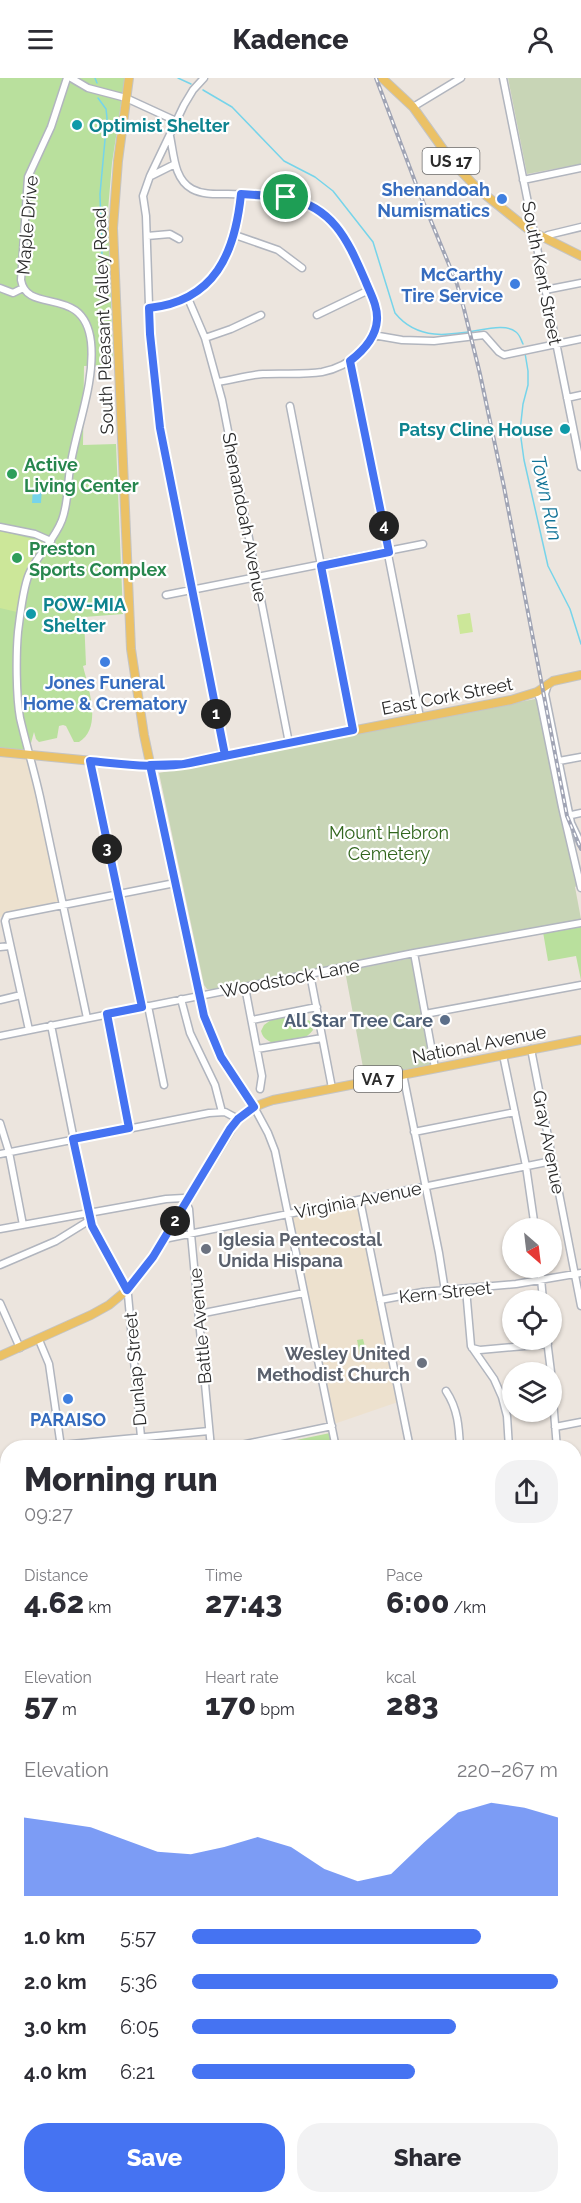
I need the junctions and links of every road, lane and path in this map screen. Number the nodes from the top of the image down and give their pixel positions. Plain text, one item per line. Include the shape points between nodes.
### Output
1 (69, 78) edge
2 (129, 78) edge
3 (204, 78) edge
4 (382, 78) edge
5 (442, 78) edge
6 (461, 78) edge
7 (503, 78) edge
8 (446, 87) junction
9 (126, 98) junction
10 (413, 107) junction
11 (176, 121) junction
12 (170, 135) junction
13 (175, 164) junction
14 (581, 168) edge
15 (150, 176) junction
16 (523, 180) junction
17 (241, 194) junction
18 (581, 227) edge
19 (534, 232) junction
20 (235, 235) junction
21 (147, 236) junction
22 (544, 237) junction
23 (179, 239) dead end
24 (581, 256) edge
25 (302, 268) dead end
26 (581, 283) edge
27 (0, 288) edge
28 (23, 288) junction
29 (369, 290) junction
30 (545, 290) junction
31 (187, 296) junction
32 (149, 308) junction
33 (261, 315) dead end
34 (317, 315) dead end
35 (373, 335) junction
36 (205, 338) junction
37 (581, 339) edge
38 (556, 344) junction
39 (350, 361) junction
40 (218, 382) junction
41 (581, 395) edge
42 (567, 398) junction
43 (290, 406) dead end
44 (579, 450) edge
45 (581, 467) edge
46 (0, 527) edge
47 (51, 541) junction
48 (423, 544) dead end
49 (389, 552) junction
50 (321, 566) junction
51 (257, 578) junction
52 (192, 590) junction
53 (165, 595) dead end
54 (581, 675) edge
55 (548, 684) junction
56 (537, 692) junction
57 (420, 717) junction
58 (353, 730) junction
59 (289, 743) junction
60 (0, 752) edge
61 (30, 755) junction
62 (225, 755) junction
63 (581, 757) edge
64 (90, 761) junction
65 (559, 761) junction
66 (150, 765) junction
67 (581, 813) edge
68 (567, 816) junction
69 (581, 844) edge
70 (176, 883) junction
71 (581, 888) edge
72 (117, 894) junction
73 (63, 906) junction
74 (581, 922) edge
75 (10, 946) junction
76 (0, 947) edge
77 (414, 953) junction
78 (310, 974) junction
79 (581, 985) edge
80 (245, 987) junction
81 (21, 995) junction
82 (200, 995) junction
83 (181, 999) junction
84 (0, 1000) edge
85 (145, 1006) junction
86 (316, 1007) junction
87 (107, 1014) junction
88 (425, 1014) junction
89 (87, 1018) junction
90 (252, 1020) junction
91 (51, 1025) junction
92 (29, 1030) junction
93 (0, 1036) edge
94 (322, 1038) junction
95 (581, 1040) edge
96 (257, 1049) junction
97 (531, 1049) junction
98 (503, 1055) junction
99 (435, 1068) junction
100 (403, 1074) junction
101 (164, 1085) dead end
102 (332, 1088) junction
103 (260, 1089) dead end
104 (254, 1107) junction
105 (222, 1112) junction
106 (515, 1112) junction
107 (238, 1119) junction
108 (0, 1123) edge
109 (129, 1128) junction
110 (414, 1132) junction
111 (73, 1139) junction
112 (9, 1152) junction
113 (0, 1154) edge
114 (552, 1161) junction
115 (526, 1166) junction
116 (425, 1187) junction
117 (360, 1200) junction
118 (186, 1204) junction
119 (288, 1214) junction
120 (89, 1217) junction
121 (534, 1218) edge
122 (23, 1225) junction
123 (0, 1229) edge
124 (191, 1234) junction
125 (164, 1239) junction
126 (0, 1265) edge
127 (578, 1273) edge
128 (541, 1278) edge
129 (541, 1281) junction
130 (466, 1289) junction
131 (127, 1290) junction
132 (542, 1290) edge
133 (445, 1291) junction
134 (304, 1293) junction
135 (380, 1300) junction
136 (0, 1303) edge
137 (581, 1306) edge
138 (198, 1314) junction
139 (39, 1340) junction
140 (502, 1347) edge
141 (20, 1348) junction
142 (472, 1348) junction
143 (0, 1356) edge
144 (446, 1391) dead end
145 (555, 1422) edge
146 (581, 1422) edge
147 (332, 1426) junction
148 (555, 1427) junction
149 (209, 1431) junction
150 (141, 1438) junction
151 (60, 1440) edge
152 (121, 1440) edge
153 (210, 1440) edge
154 (265, 1440) edge
155 (335, 1440) edge
156 (408, 1440) edge
157 (460, 1440) edge
158 (508, 1440) edge
159 (556, 1440) edge

1 - 9 street via 95,91
1 - 28 street, Maple Drive via 28,177
2 - 9 main road, South Pleasant Valley Road
3 - 11 street via 188,96
4 - 10 main road, US 17
5 - 8 street
6 - 8 street
7 - 16 street, South Kent Street
8 - 10 street
9 - 11 street
9 - 66 main road, South Pleasant Valley Road via 114,195 115,271 129,627 134,682
10 - 19 main road, US 17 via 466,178
11 - 12 street
12 - 13 street
12 - 15 street
13 - 15 street
13 - 17 street via 180,177 192,189 207,194
14 - 16 street
15 - 21 street via 143,196
16 - 19 street, South Kent Street
17 - 20 street
17 - 29 street via 295,199 324,213 348,242
18 - 22 street
19 - 22 main road, US 17
19 - 30 street, South Kent Street
20 - 25 street via 278,250
20 - 31 street via 219,269
21 - 23 street via 170,234
21 - 32 street
22 - 24 main road, US 17
26 - 30 street
27 - 28 street via 13,293
28 - 47 street, Maple Drive via 30,296 66,304 77,311 86,322 91,344 66,503
29 - 34 street
29 - 35 street via 377,314
30 - 38 street, South Kent Street
31 - 32 street
31 - 36 street, Shenandoah Avenue
32 - 52 street via 160,428
33 - 36 street
35 - 38 street via 434,341 484,335 504,355
35 - 39 street
36 - 40 street, Shenandoah Avenue
37 - 38 street
38 - 42 street, South Kent Street
39 - 40 street via 319,372 255,375
39 - 49 street
40 - 51 street, Shenandoah Avenue
41 - 42 street
42 - 44 street, South Kent Street
43 - 50 street
44 - 45 street, South Kent Street
46 - 47 street
47 - 61 street, Maple Drive via 28,575 18,633 19,712
48 - 49 street
49 - 50 street
49 - 57 street
50 - 51 street
50 - 58 street
51 - 52 street
51 - 59 street, Shenandoah Avenue
52 - 53 street
52 - 62 street
54 - 55 main road, East Cork Street
55 - 56 main road, East Cork Street
55 - 65 street via 545,694
56 - 57 main road, East Cork Street
56 - 68 street
57 - 58 main road, East Cork Street
58 - 59 main road, East Cork Street
59 - 62 main road, East Cork Street
60 - 61 main road, East Cork Street
61 - 64 main road, East Cork Street
61 - 73 street, Maple Drive
62 - 66 main road, East Cork Street via 184,764
63 - 65 street
64 - 66 main road, East Cork Street
64 - 72 street
65 - 68 street
66 - 70 main road, South Pleasant Valley Road
67 - 68 street
68 - 69 street
68 - 71 street
70 - 72 street
70 - 82 main road, South Pleasant Valley Road
72 - 73 street
72 - 85 street
73 - 75 street via 10,915 5,920
73 - 89 street, Maple Drive
74 - 77 street, Woodstock Lane
75 - 76 street
75 - 81 street
77 - 78 street, Woodstock Lane
77 - 88 street
78 - 80 street, Woodstock Lane
78 - 86 street
79 - 88 street
80 - 82 street, Woodstock Lane
80 - 90 street
81 - 84 street
81 - 92 street
82 - 83 street, Woodstock Lane
82 - 104 main road, South Pleasant Valley Road via 218,1049
83 - 85 street, Woodstock Lane
83 - 105 street via 190,1033
85 - 87 street, Woodstock Lane
85 - 101 street
86 - 90 street
86 - 94 street
87 - 89 street, Woodstock Lane
87 - 109 street
88 - 99 street
89 - 91 street, Woodstock Lane
90 - 96 street
91 - 92 street, Woodstock Lane
91 - 111 street
92 - 93 street, Woodstock Lane
94 - 96 street
94 - 102 street
95 - 97 main road, National Avenue / VA 7
96 - 103 street
97 - 98 main road, National Avenue / VA 7
97 - 114 street, Gray Avenue
98 - 99 main road, National Avenue / VA 7
98 - 106 street
99 - 100 main road, National Avenue / VA 7
100 - 102 main road, National Avenue / VA 7
100 - 110 street
102 - 104 main road, National Avenue / VA 7
104 - 107 main road, National Avenue / VA 7
104 - 119 street via 274,1149
105 - 107 street
105 - 109 street
106 - 110 street
106 - 115 street
107 - 118 main road, VA 7
108 - 112 street
109 - 111 street
110 - 116 street
111 - 112 street
111 - 120 street
112 - 113 street
112 - 122 street
114 - 115 street, Virginia Avenue
114 - 127 street, Gray Avenue
115 - 116 street, Virginia Avenue
115 - 121 street
116 - 117 street, Virginia Avenue
116 - 133 street
117 - 119 street, Virginia Avenue
117 - 135 street
118 - 120 street via 180,1197
118 - 124 street, Battle Avenue
118 - 125 main road, VA 7
119 - 124 street, Virginia Avenue
119 - 134 street
120 - 122 street
120 - 126 street via 56,1241
120 - 131 street
122 - 123 street
124 - 125 street, Virginia Avenue
124 - 138 street, Battle Avenue
125 - 131 main road, VA 7
127 - 129 street, Kern Street
127 - 137 street, Gray Avenue
128 - 129 street
129 - 130 street, Kern Street
129 - 132 street
130 - 133 street, Kern Street
130 - 142 street
131 - 139 main road, VA 7 via 100,1311
131 - 150 street, Dunlap Street
133 - 135 street, Kern Street
134 - 138 street
134 - 147 street
135 - 156 street
136 - 141 street
138 - 149 street, Battle Avenue
139 - 141 main road, VA 7
139 - 151 street via 49,1364
140 - 142 street
141 - 143 main road, VA 7
142 - 158 street via 502,1396
144 - 157 street via 458,1416
145 - 148 street
146 - 148 street
147 - 154 street
147 - 155 street
148 - 159 street
149 - 150 street
149 - 153 street, Battle Avenue
150 - 152 street

